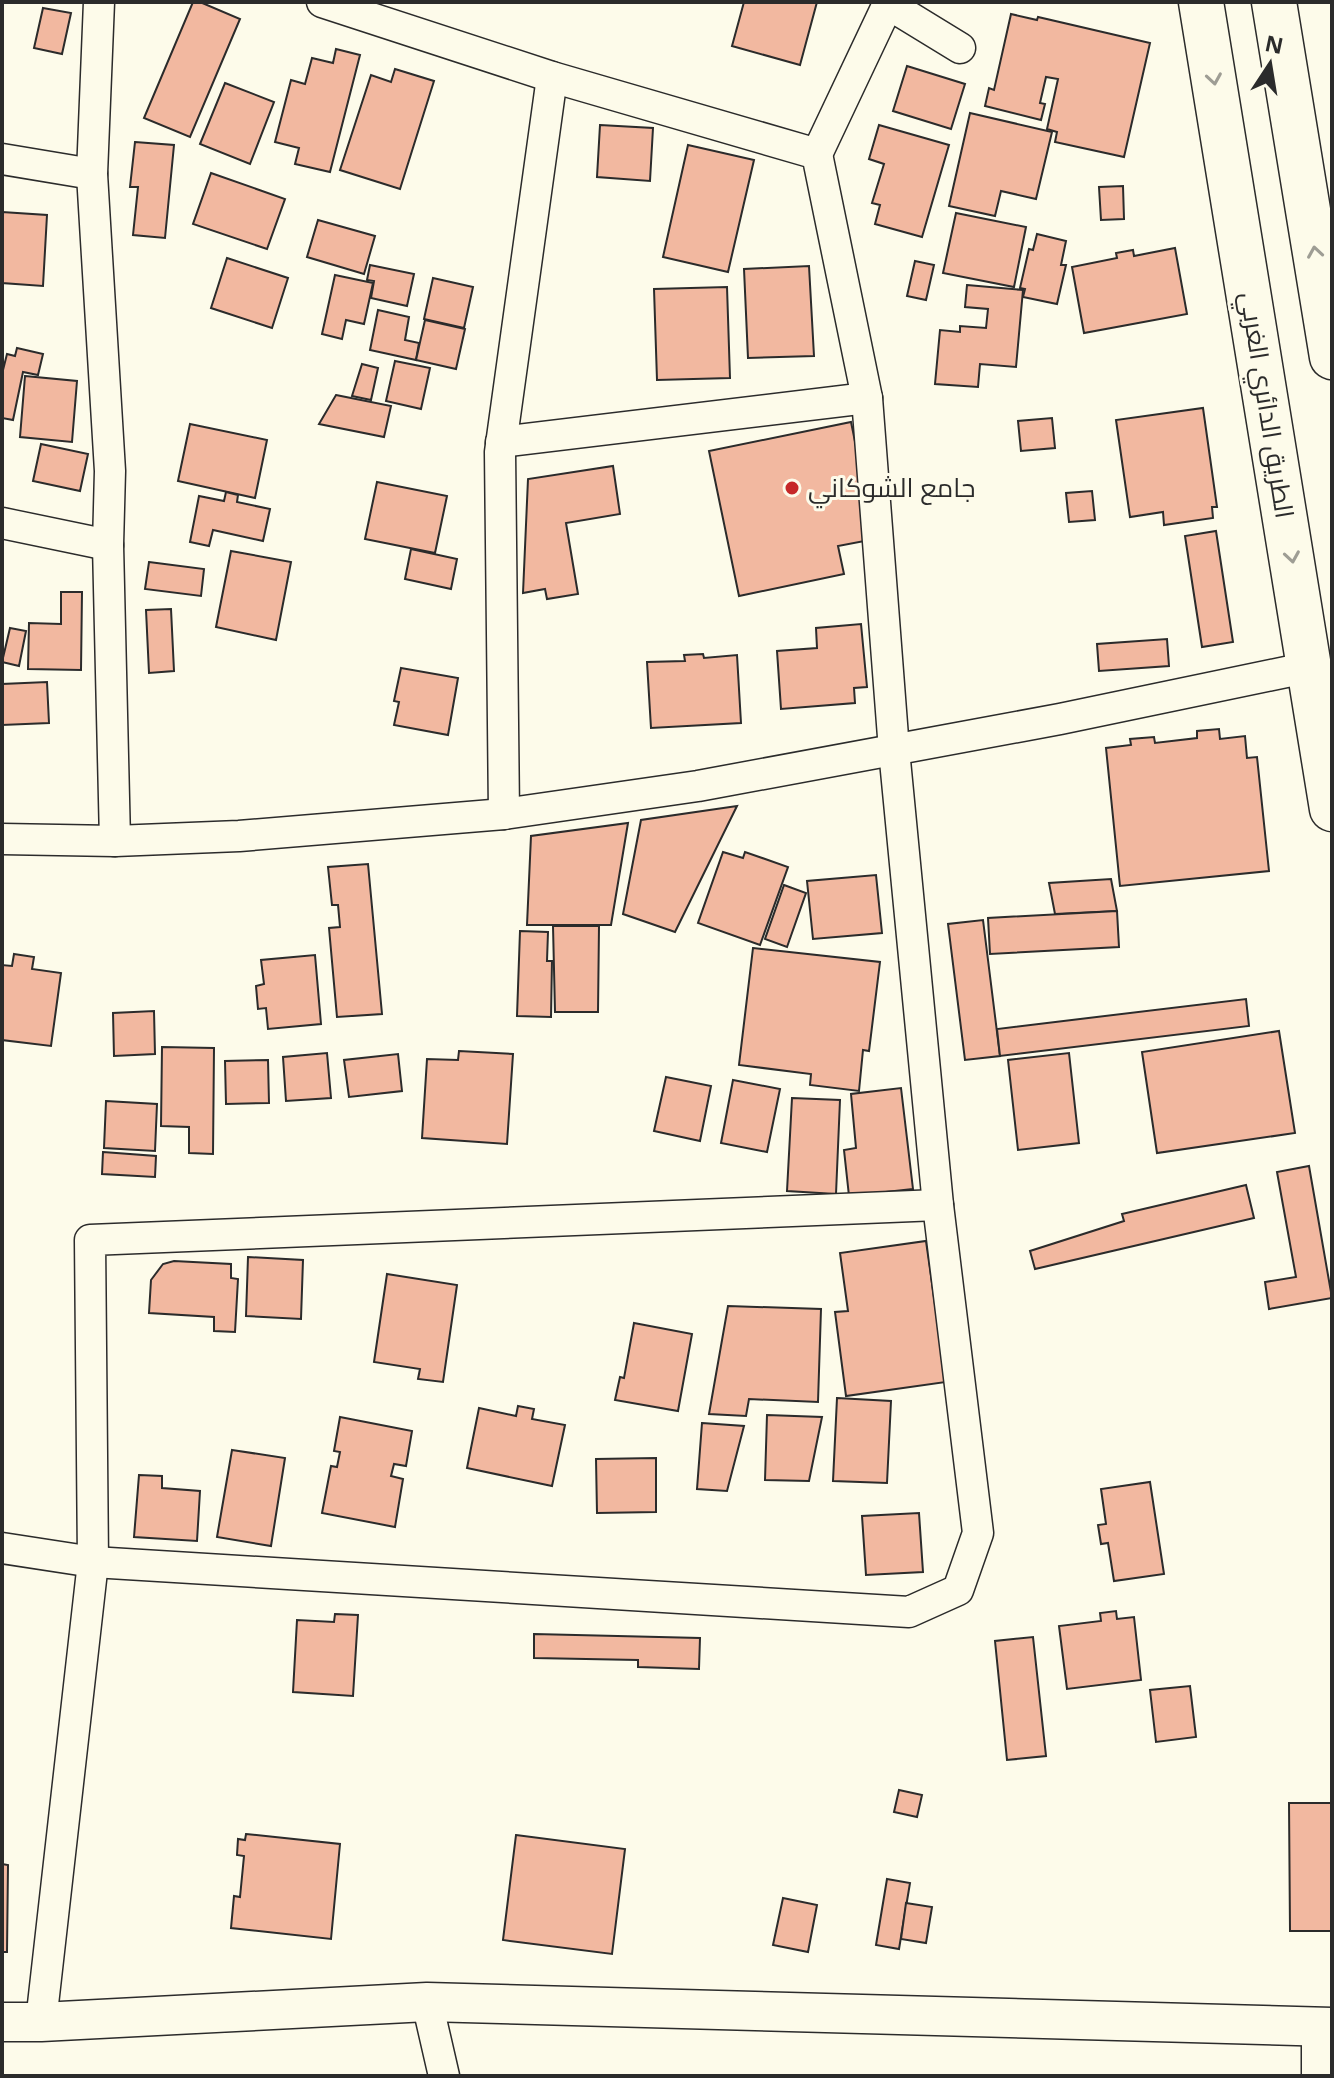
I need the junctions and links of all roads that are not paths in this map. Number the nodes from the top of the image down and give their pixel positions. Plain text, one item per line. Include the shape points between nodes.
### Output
1 (99, 2) edge
2 (322, 2) edge
3 (1201, 2) edge
4 (1274, 2) edge
5 (960, 48) dead end
6 (552, 77) junction
7 (817, 154) junction
8 (2, 159) edge
9 (92, 174) junction
10 (1332, 357) edge
11 (867, 398) junction
12 (501, 442) junction
13 (2, 523) edge
14 (108, 545) junction
15 (1310, 667) junction
16 (894, 750) junction
17 (1332, 809) edge
18 (504, 814) junction
19 (2, 839) edge
20 (115, 841) junction
21 (938, 1205) junction
22 (2, 1548) edge
23 (93, 1562) junction
24 (427, 2002) junction
25 (2, 2022) edge
26 (41, 2022) junction
27 (1324, 2027) edge
28 (444, 2076) edge
29 (1317, 2076) edge

1 - 9 street
2 - 6 street
3 -> 15 main road, الطريق الدائري الغربي
10 -> 4 main road
5 - 7 street via 888,4
6 - 7 street
6 - 12 street
7 - 11 street
8 - 9 street
9 - 14 street via 110,471
11 - 12 street
11 - 16 street
12 - 18 street
13 - 14 street
14 - 20 street
15 - 16 street
15 - 17 main road, الطريق الدائري الغربي
16 - 18 street
16 - 21 street
18 - 20 street
19 - 20 street
21 - 23 street via 90,1240
21 - 23 street via 978,1533 958,1590 909,1612
22 - 23 street
23 - 26 street
24 - 26 street
24 - 27 street
24 - 28 street
25 - 26 street
27 - 29 street

